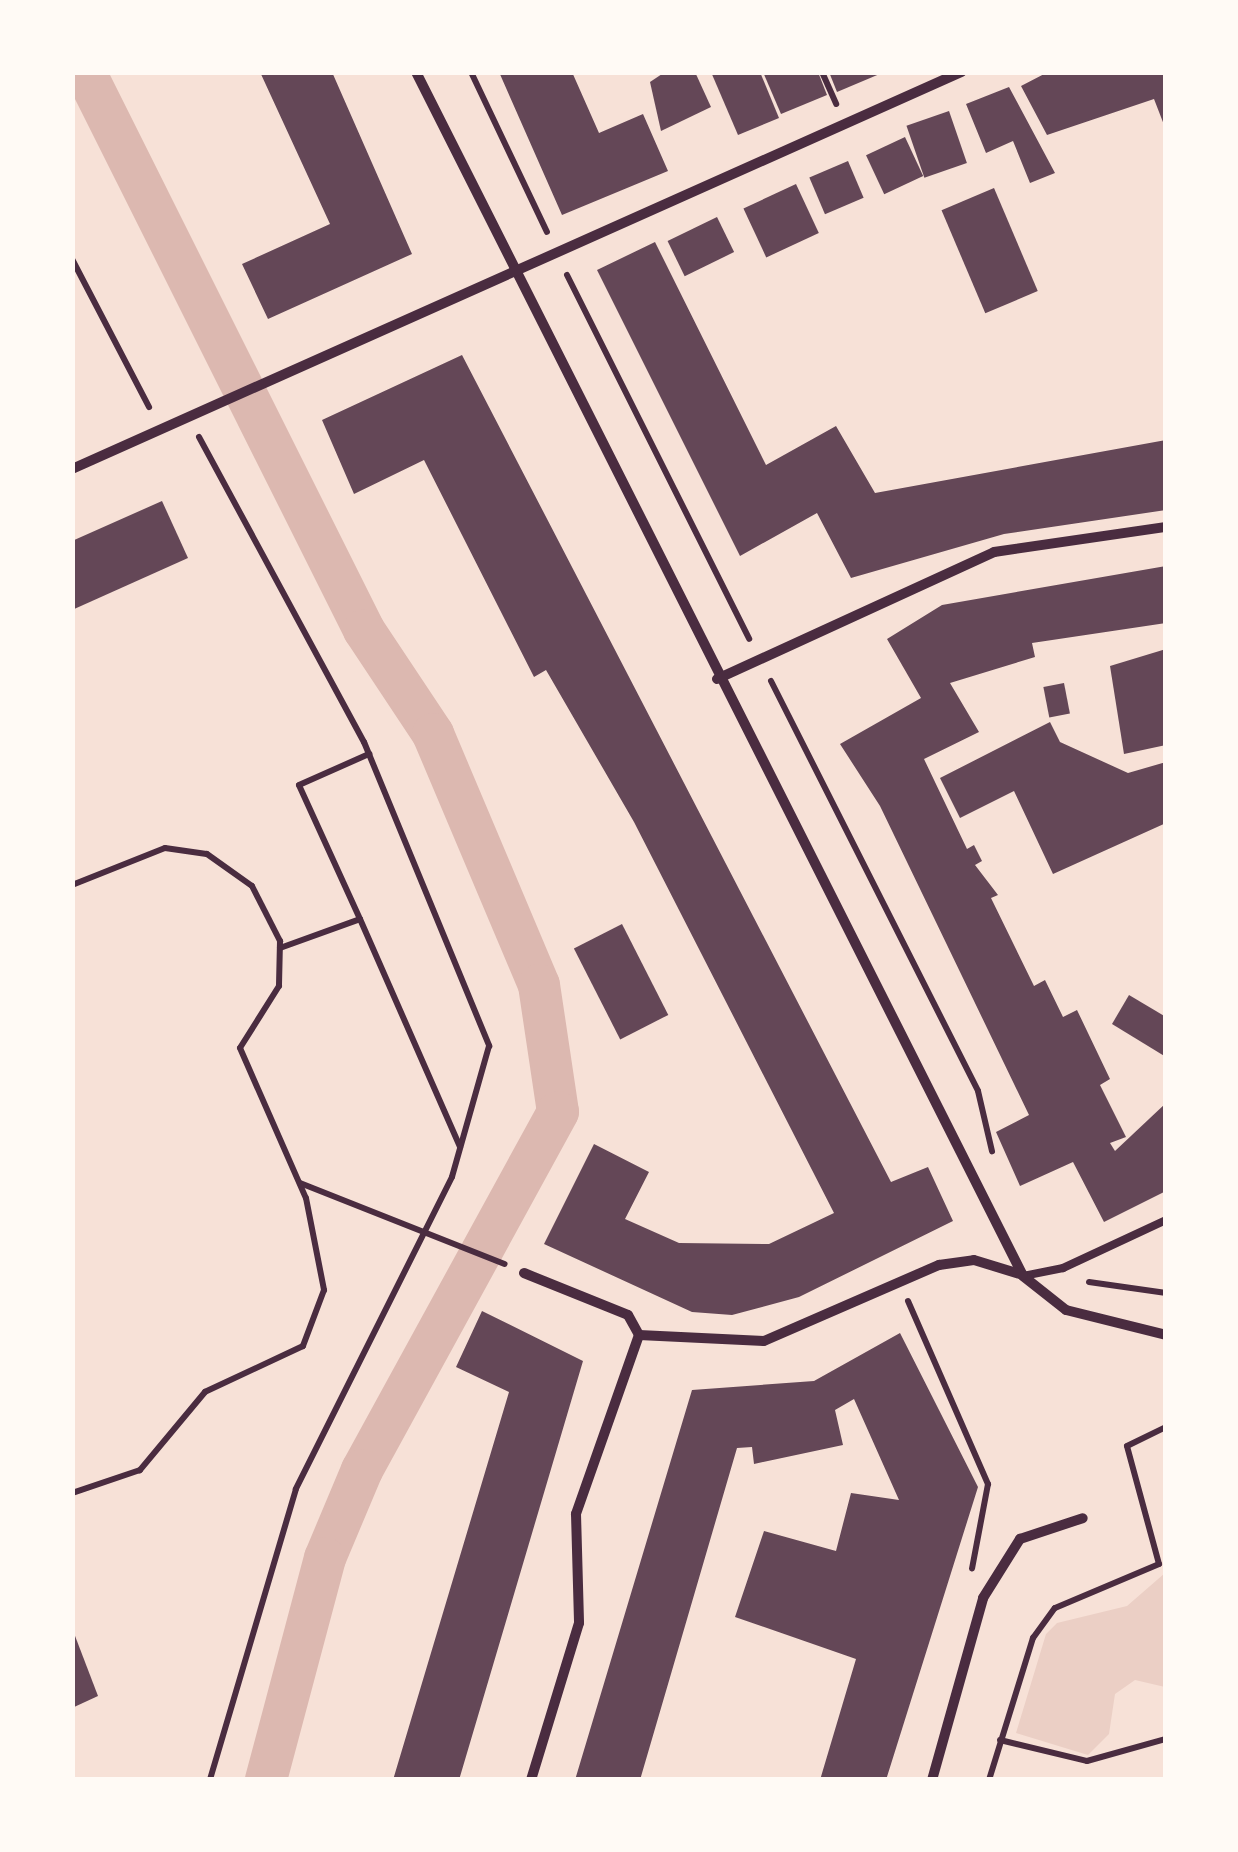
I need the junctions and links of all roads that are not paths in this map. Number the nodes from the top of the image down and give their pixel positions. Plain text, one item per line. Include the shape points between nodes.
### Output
1 (416, 72) edge
2 (961, 72) edge
3 (512, 274) junction
4 (72, 469) edge
5 (1166, 527) edge
6 (717, 679) junction
7 (1166, 1220) edge
8 (524, 1273) road end
9 (1023, 1276) junction
10 (639, 1334) junction
11 (1166, 1335) edge
12 (1083, 1518) dead end
13 (531, 1780) edge
14 (932, 1780) edge

1 - 3 street
2 - 3 street
3 - 4 street
3 - 6 street
5 - 6 street via 994,552
6 - 9 street
7 - 9 lane via 1063,1268
8 - 10 street via 628,1315
9 - 10 street via 974,1260 900,1282 764,1341
9 - 11 street via 1066,1310
10 - 13 street via 576,1514 580,1622
12 - 14 street via 1020,1540 983,1598

